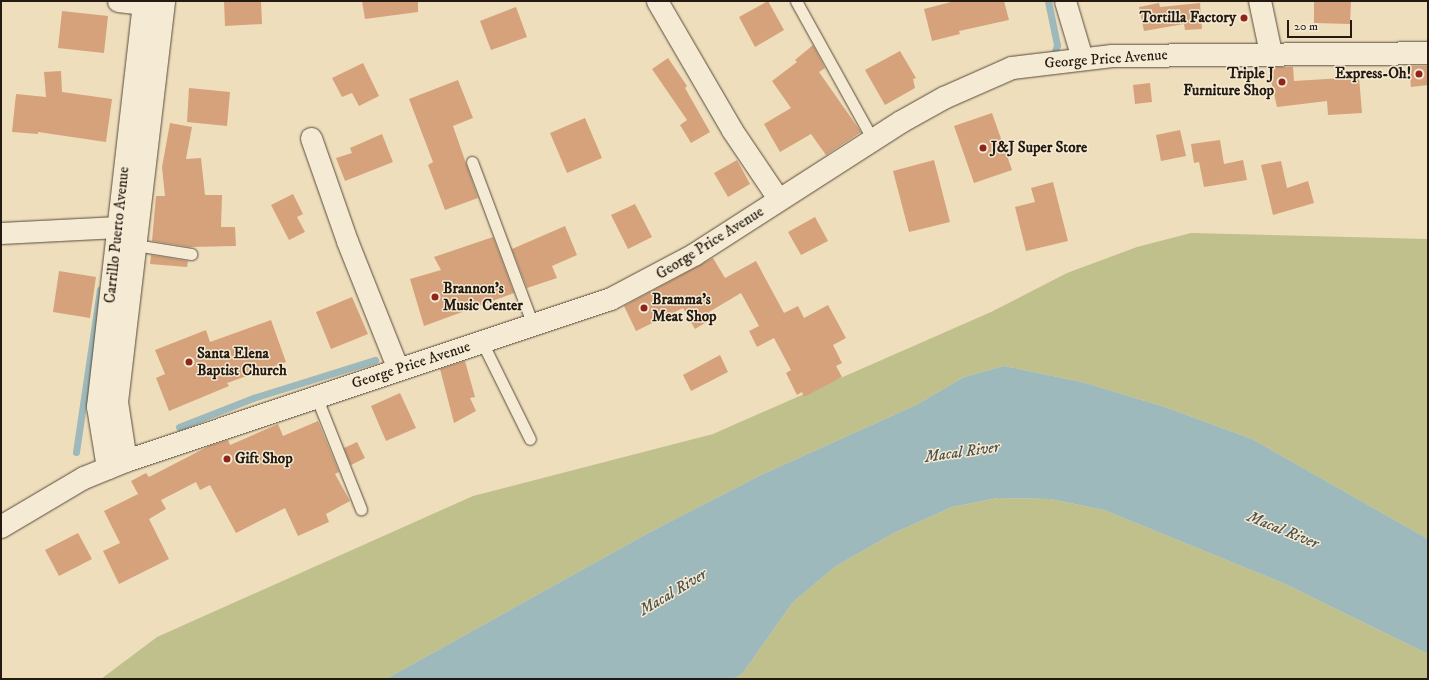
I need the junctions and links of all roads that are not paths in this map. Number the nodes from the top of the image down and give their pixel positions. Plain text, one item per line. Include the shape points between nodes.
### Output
1 (118, 1) edge
2 (657, 1) edge
3 (796, 1) edge
4 (1065, 1) edge
5 (1260, 1) edge
6 (151, 2) edge
7 (1270, 53) junction
8 (1428, 53) edge
9 (1082, 58) junction
10 (311, 138) dead end
11 (873, 140) junction
12 (472, 162) dead end
13 (779, 200) junction
14 (118, 227) junction
15 (1, 233) edge
16 (135, 245) junction
17 (192, 254) dead end
18 (533, 325) junction
19 (482, 342) junction
20 (398, 369) junction
21 (316, 396) junction
22 (530, 439) dead end
23 (117, 464) junction
24 (361, 509) dead end
25 (1, 527) edge

1 - 6 street
2 - 13 street via 732,130
3 - 11 lane
4 - 9 street
5 - 7 main road
6 - 14 main road, Carrillo Puerto Avenue
6 - 16 main road, Carrillo Puerto Avenue
7 - 8 main road, George Price Avenue
7 - 9 main road, George Price Avenue
9 - 11 main road, George Price Avenue via 1012,68 944,98
10 - 20 street via 347,241
11 - 13 main road, George Price Avenue
12 - 18 lane
13 - 18 main road, George Price Avenue via 645,282 611,299
14 - 15 street
14 - 23 main road, Carrillo Puerto Avenue via 98,407
16 - 17 lane
16 - 23 main road, Carrillo Puerto Avenue via 117,402
18 - 19 main road, George Price Avenue
19 - 20 main road, George Price Avenue
19 - 22 lane
20 - 21 main road, George Price Avenue
21 - 23 main road, George Price Avenue
21 - 24 lane
23 - 25 main road, George Price Avenue via 58,492

